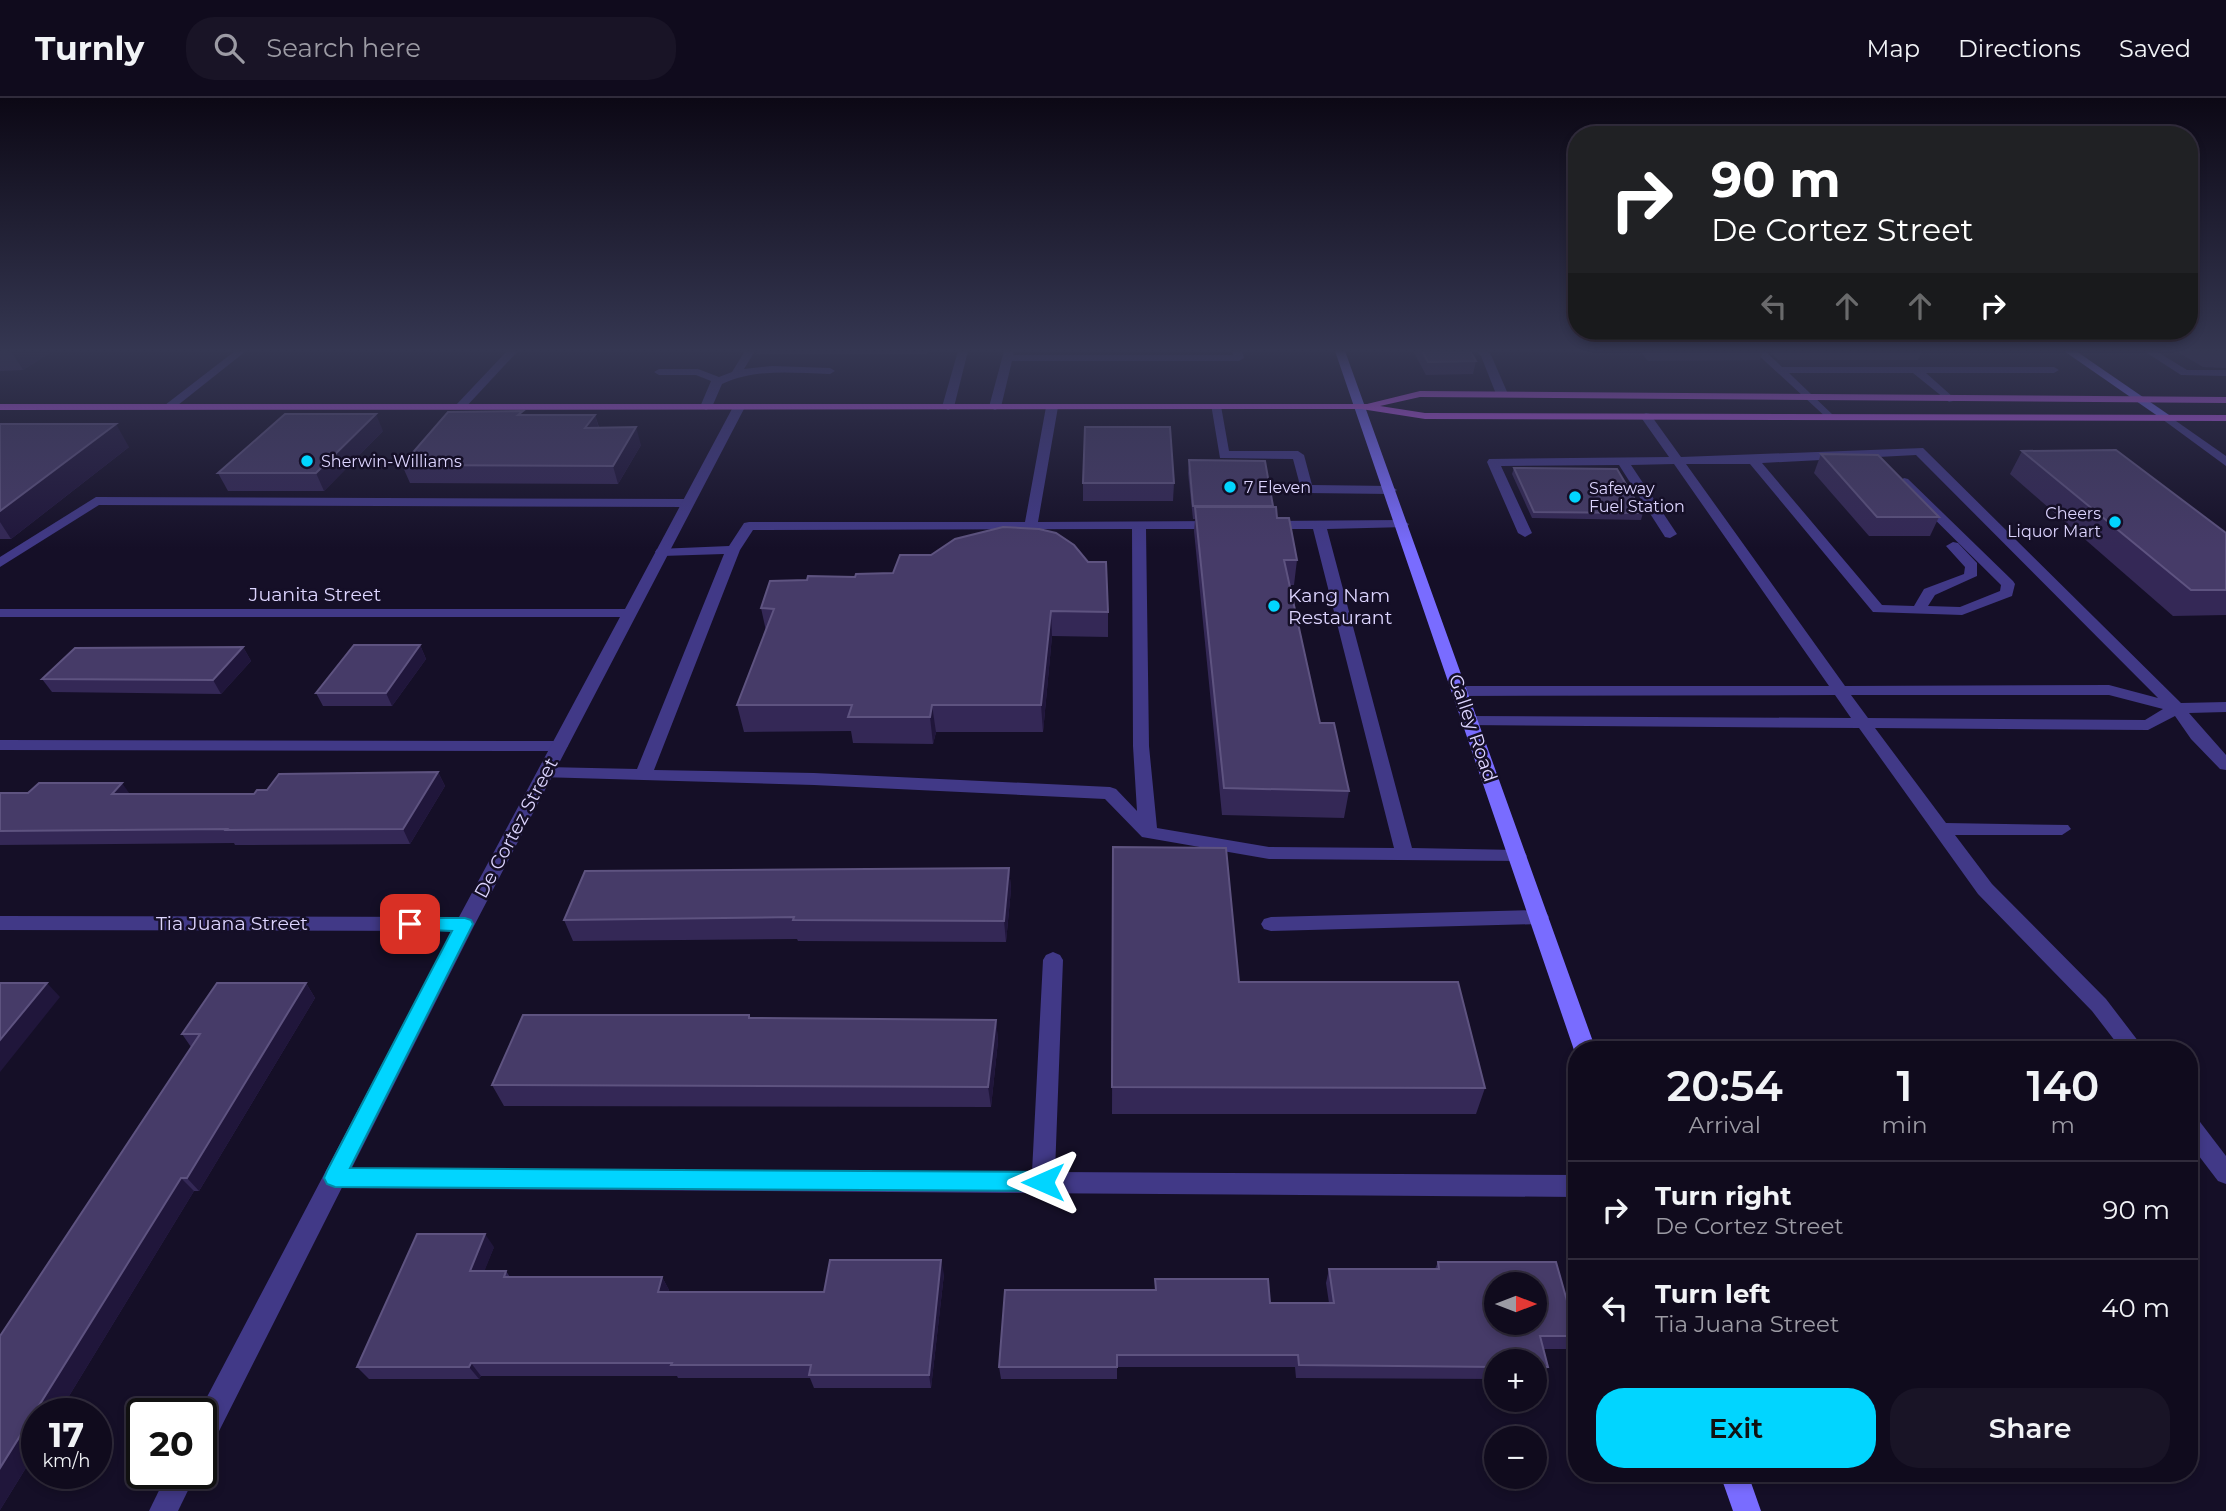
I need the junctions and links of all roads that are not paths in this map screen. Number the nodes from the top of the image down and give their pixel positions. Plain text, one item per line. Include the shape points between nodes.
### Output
1 (734, 417) edge
2 (1050, 417) edge
3 (1217, 417) edge
4 (1365, 417) edge
5 (1647, 417) edge
6 (1818, 417) edge
7 (1829, 417) joint
8 (2166, 418) junction
9 (2226, 418) edge
10 (2226, 446) edge
11 (1753, 460) junction
12 (1677, 461) junction
13 (1623, 462) junction
14 (2226, 462) edge
15 (1888, 469) junction
16 (1391, 490) junction
17 (688, 503) junction
18 (1402, 524) junction
19 (1319, 525) junction
20 (1031, 526) junction
21 (1139, 526) junction
22 (1525, 533) dead end
23 (1670, 534) dead end
24 (733, 550) junction
25 (662, 552) junction
26 (0, 563) edge
27 (1919, 610) junction
28 (0, 613) edge
29 (630, 613) junction
30 (1460, 691) junction
31 (1841, 691) junction
32 (2226, 707) edge
33 (2177, 708) junction
34 (1470, 721) junction
35 (1863, 723) junction
36 (0, 745) edge
37 (560, 746) junction
38 (2226, 765) edge
39 (546, 773) junction
40 (643, 775) junction
41 (1940, 829) junction
42 (2062, 829) dead end
43 (1148, 833) junction
44 (1405, 855) junction
45 (1518, 856) junction
46 (1539, 917) junction
47 (0, 923) edge
48 (465, 924) junction
49 (1271, 924) dead end
50 (1053, 960) dead end
51 (1582, 1041) edge
52 (2127, 1041) edge
53 (2198, 1137) edge
54 (2226, 1174) edge
55 (335, 1178) junction
56 (1043, 1182) junction
57 (1568, 1186) edge
58 (217, 1406) edge
59 (1737, 1482) edge
60 (174, 1489) edge
61 (163, 1511) edge
62 (1747, 1511) edge

1 - 17 street, De Cortez Street
2 - 20 street
3 - 16 street via 1224,455 1298,455 1307,489
4 - 16 main road, Galley Road
5 - 12 street
6 - 7 main road
7 - 8 main road
8 - 9 main road
8 - 10 street
8 - 14 street
11 - 12 street
11 - 15 street
11 - 27 street via 1878,609
12 - 13 street
12 - 31 street
13 - 22 street via 1493,462
13 - 23 street
15 - 27 street via 1972,566 1970,576 1929,592
15 - 27 street via 2008,584 2007,593 1962,611
15 - 33 street via 1919,451
16 - 18 main road, Galley Road
17 - 25 street, De Cortez Street
17 - 26 street via 96,501
18 - 19 street
18 - 30 main road, Galley Road
19 - 21 street
19 - 44 street
20 - 21 street
20 - 24 street via 749,526
21 - 43 street via 1140,746
24 - 25 street
24 - 40 street
25 - 29 street, De Cortez Street
28 - 29 street, Juanita Street
29 - 37 street, De Cortez Street
30 - 31 street
30 - 34 main road, Galley Road
31 - 33 street via 2109,690
31 - 35 street
32 - 33 street
33 - 35 street via 2148,725
33 - 38 street
34 - 35 street
34 - 45 main road, Galley Road
35 - 41 street
36 - 37 street
37 - 39 street, De Cortez Street
39 - 40 street
39 - 48 street, De Cortez Street
40 - 43 street via 1110,793
41 - 42 street
41 - 52 street via 1985,889 2099,1004
43 - 44 street via 1269,853
44 - 45 street
45 - 46 main road, Galley Road
46 - 49 street
46 - 51 main road, Galley Road
47 - 48 street, Tia Juana Street
48 - 55 street, De Cortez Street
50 - 56 street
53 - 54 street
55 - 56 street
55 - 58 street, De Cortez Street
56 - 57 street
59 - 62 main road
60 - 61 street

